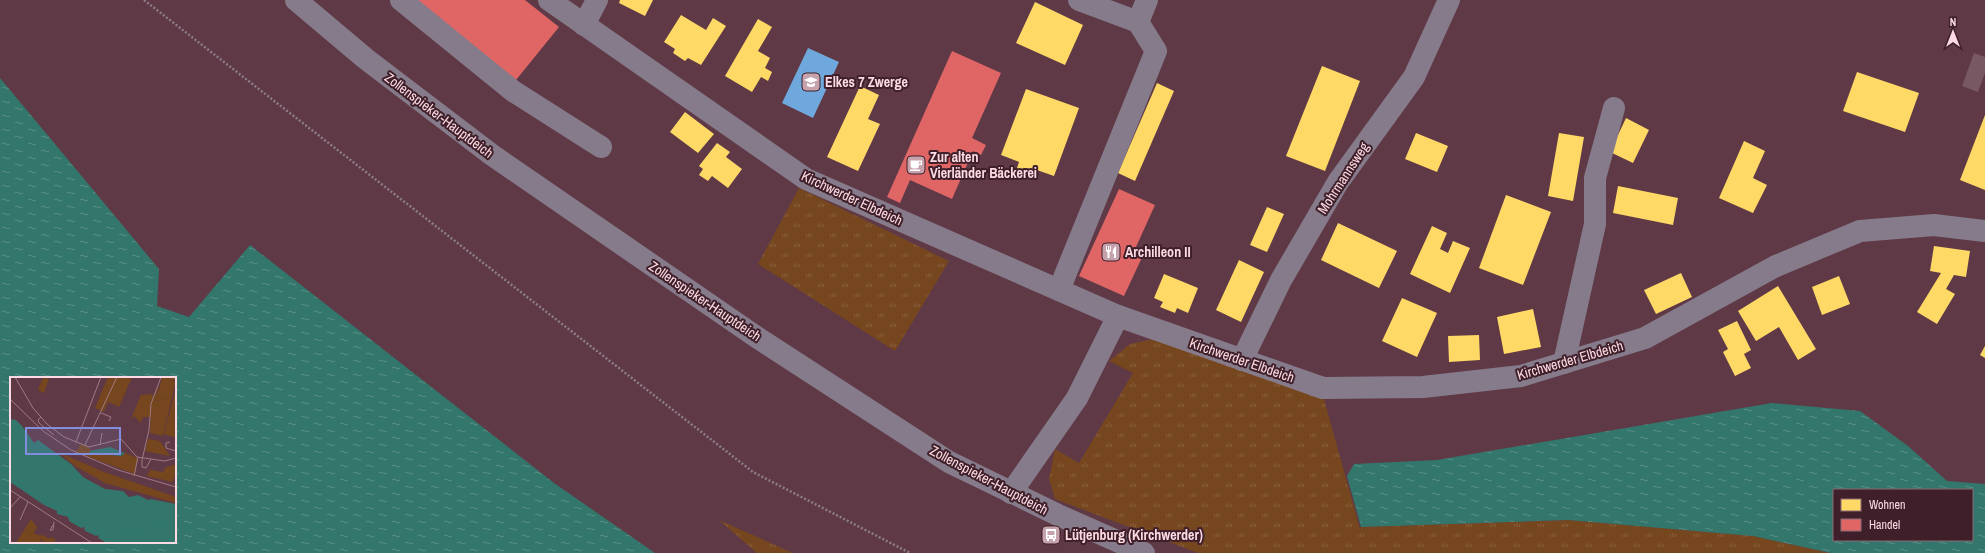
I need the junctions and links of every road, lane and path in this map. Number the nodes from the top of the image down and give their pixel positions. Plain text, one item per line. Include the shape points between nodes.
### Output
1 (144, 0) edge
2 (296, 0) edge
3 (401, 0) edge
4 (549, 0) edge
5 (597, 0) edge
6 (1079, 0) edge
7 (1147, 0) edge
8 (1449, 0) edge
9 (1138, 22) junction
10 (584, 25) junction
11 (1614, 108) dead end
12 (601, 147) dead end
13 (1985, 231) edge
14 (1059, 290) junction
15 (1118, 316) junction
16 (1242, 360) junction
17 (1564, 362) junction
18 (1011, 493) junction
19 (910, 553) edge
20 (1144, 553) edge

1 - 19 path via 753,472
2 - 18 street, Zollenspieker-Hauptdeich via 366,60 505,164 755,336 949,462
3 - 12 street via 513,91
4 - 10 street, Kirchwerder Elbdeich
5 - 10 street
6 - 9 street
7 - 9 street
8 - 16 street, Mohrmannsweg via 1414,77 1338,182 1281,280
9 - 14 street via 1156,50
10 - 14 street, Kirchwerder Elbdeich via 806,179
11 - 17 street via 1595,178 1595,224
13 - 17 street, Kirchwerder Elbdeich via 1934,225 1860,232 1776,266 1645,338
14 - 15 street, Kirchwerder Elbdeich
15 - 16 street, Kirchwerder Elbdeich
15 - 18 street via 1077,398
16 - 17 street, Kirchwerder Elbdeich via 1323,388 1431,386 1521,376
18 - 20 street, Zollenspieker-Hauptdeich

